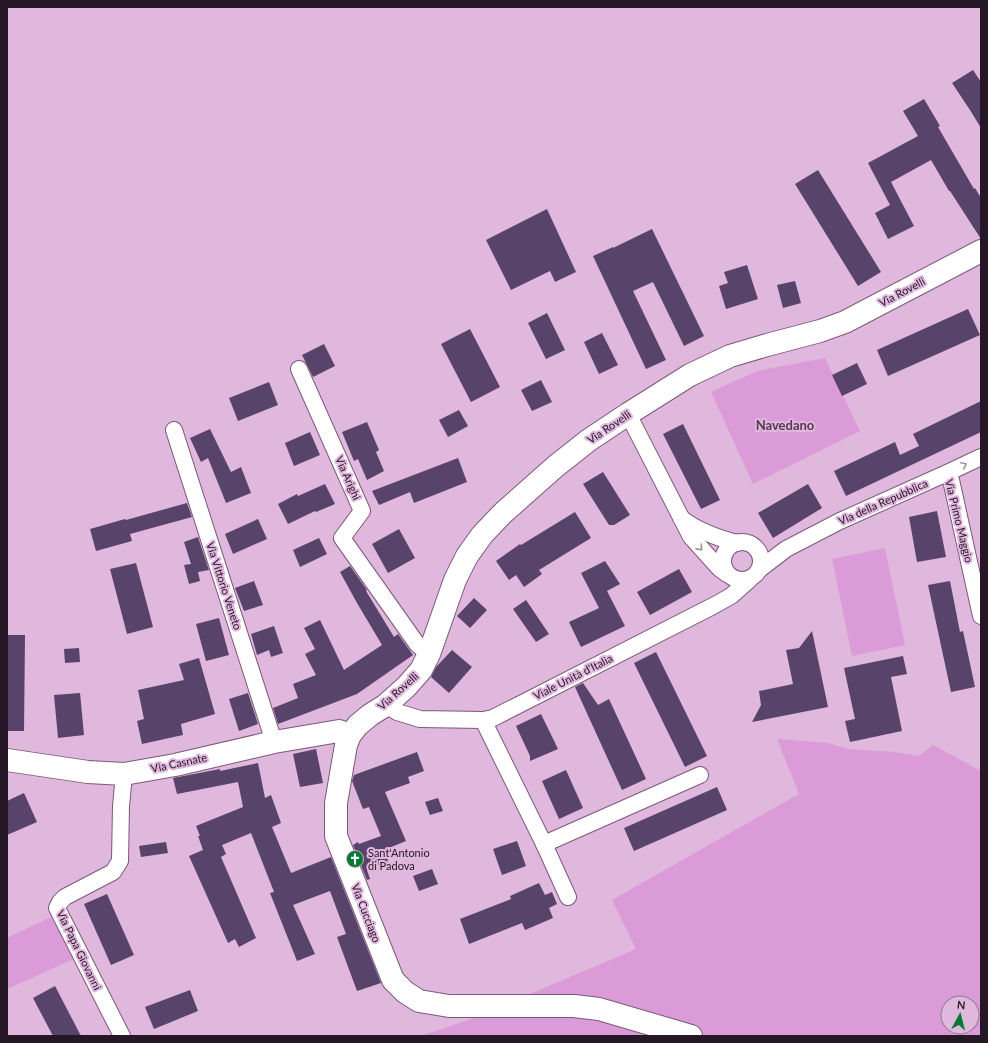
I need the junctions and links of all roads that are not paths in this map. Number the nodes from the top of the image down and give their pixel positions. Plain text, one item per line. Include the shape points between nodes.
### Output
1 (981, 251) edge
2 (299, 369) dead end
3 (628, 414) junction
4 (174, 430) dead end
5 (981, 457) edge
6 (947, 473) junction
7 (680, 517) junction
8 (737, 543) junction
9 (756, 548) junction
10 (786, 549) junction
11 (727, 574) junction
12 (755, 575) junction
13 (981, 616) edge
14 (429, 654) junction
15 (386, 705) junction
16 (483, 720) junction
17 (350, 735) junction
18 (274, 742) junction
19 (7, 760) edge
20 (124, 774) junction
21 (700, 775) dead end
22 (544, 844) junction
23 (568, 897) dead end
24 (122, 1036) edge
25 (691, 1036) edge

1 - 3 street, Via Rovelli via 845,322 730,356 690,376
2 - 14 street, Via Arighi via 362,511 342,538 417,644
3 - 7 street
3 - 14 street, Via Rovelli via 556,466 482,535 467,556 455,580
4 - 18 street, Via Vittorio Veneto
6 -> 5 street, Via della Repubblica
6 - 10 street, Via della Repubblica via 840,521
6 - 13 street, Via Primo Maggio via 951,480
7 - 8 street via 690,525
7 -> 11 street via 691,537
8 - 9 street via 744,542
8 - 11 street via 725,552 723,559
9 - 10 street via 774,552
9 - 12 street via 762,562
10 - 12 street, Viale Unità d'Italia
11 - 12 street via 741,581
12 - 16 street, Viale Unità d'Italia via 731,596 713,606 493,718
14 - 15 street, Via Rovelli via 421,670
15 - 16 street, Viale Unità d'Italia via 397,712 420,719
15 - 17 street, Via Rovelli via 358,725
16 - 22 street
17 - 18 street, Via Casnate via 339,731
17 - 25 street, Via Cucciago via 336,803 336,836 393,980 405,992 419,1001 449,1006 574,1006 599,1009
18 - 20 street, Via Casnate
19 - 20 street, Via Casnate via 88,772
20 - 24 street, Via Papa Giovanni via 120,862 113,872 65,897 57,908
21 - 22 street
22 - 23 street

